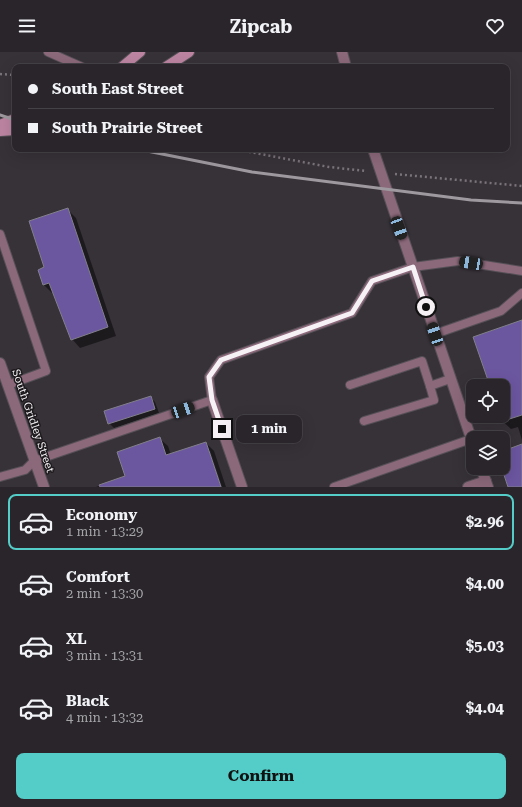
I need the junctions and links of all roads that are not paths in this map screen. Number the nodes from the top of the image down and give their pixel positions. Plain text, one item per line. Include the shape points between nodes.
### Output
1 (48, 52) edge
2 (140, 52) edge
3 (189, 52) edge
4 (342, 52) edge
5 (75, 64) edge
6 (126, 64) edge
7 (171, 64) edge
8 (345, 64) edge
9 (12, 120) edge
10 (0, 125) edge
11 (12, 130) edge
12 (0, 131) edge
13 (374, 152) edge
14 (0, 234) edge
15 (413, 267) junction
16 (522, 271) edge
17 (522, 293) edge
18 (435, 334) junction
19 (0, 362) edge
20 (450, 379) junction
21 (8, 385) junction
22 (350, 385) dead end
23 (430, 386) junction
24 (212, 400) junction
25 (364, 421) dead end
26 (468, 431) edge
27 (466, 444) edge
28 (34, 461) junction
29 (0, 477) edge
30 (487, 484) edge
31 (44, 487) edge
32 (242, 487) edge
33 (334, 487) edge
34 (468, 487) edge

1 - 5 lane
2 - 6 main road
3 - 7 main road
4 - 8 street
9 - 10 main road
11 - 12 main road
13 - 15 street
14 - 21 lane via 46,372
15 - 16 lane via 458,261
15 - 18 street
15 - 24 lane via 372,281 352,313 221,360 209,377
17 - 18 lane via 501,311
18 - 20 street
19 - 21 street, South Gridley Street
20 - 23 lane
20 - 26 street
21 - 28 street, South Gridley Street
22 - 23 lane via 422,362
23 - 25 lane via 434,400
24 - 28 lane
24 - 32 street
27 - 33 lane
28 - 29 lane via 25,470
28 - 31 street, South Gridley Street
30 - 34 street

